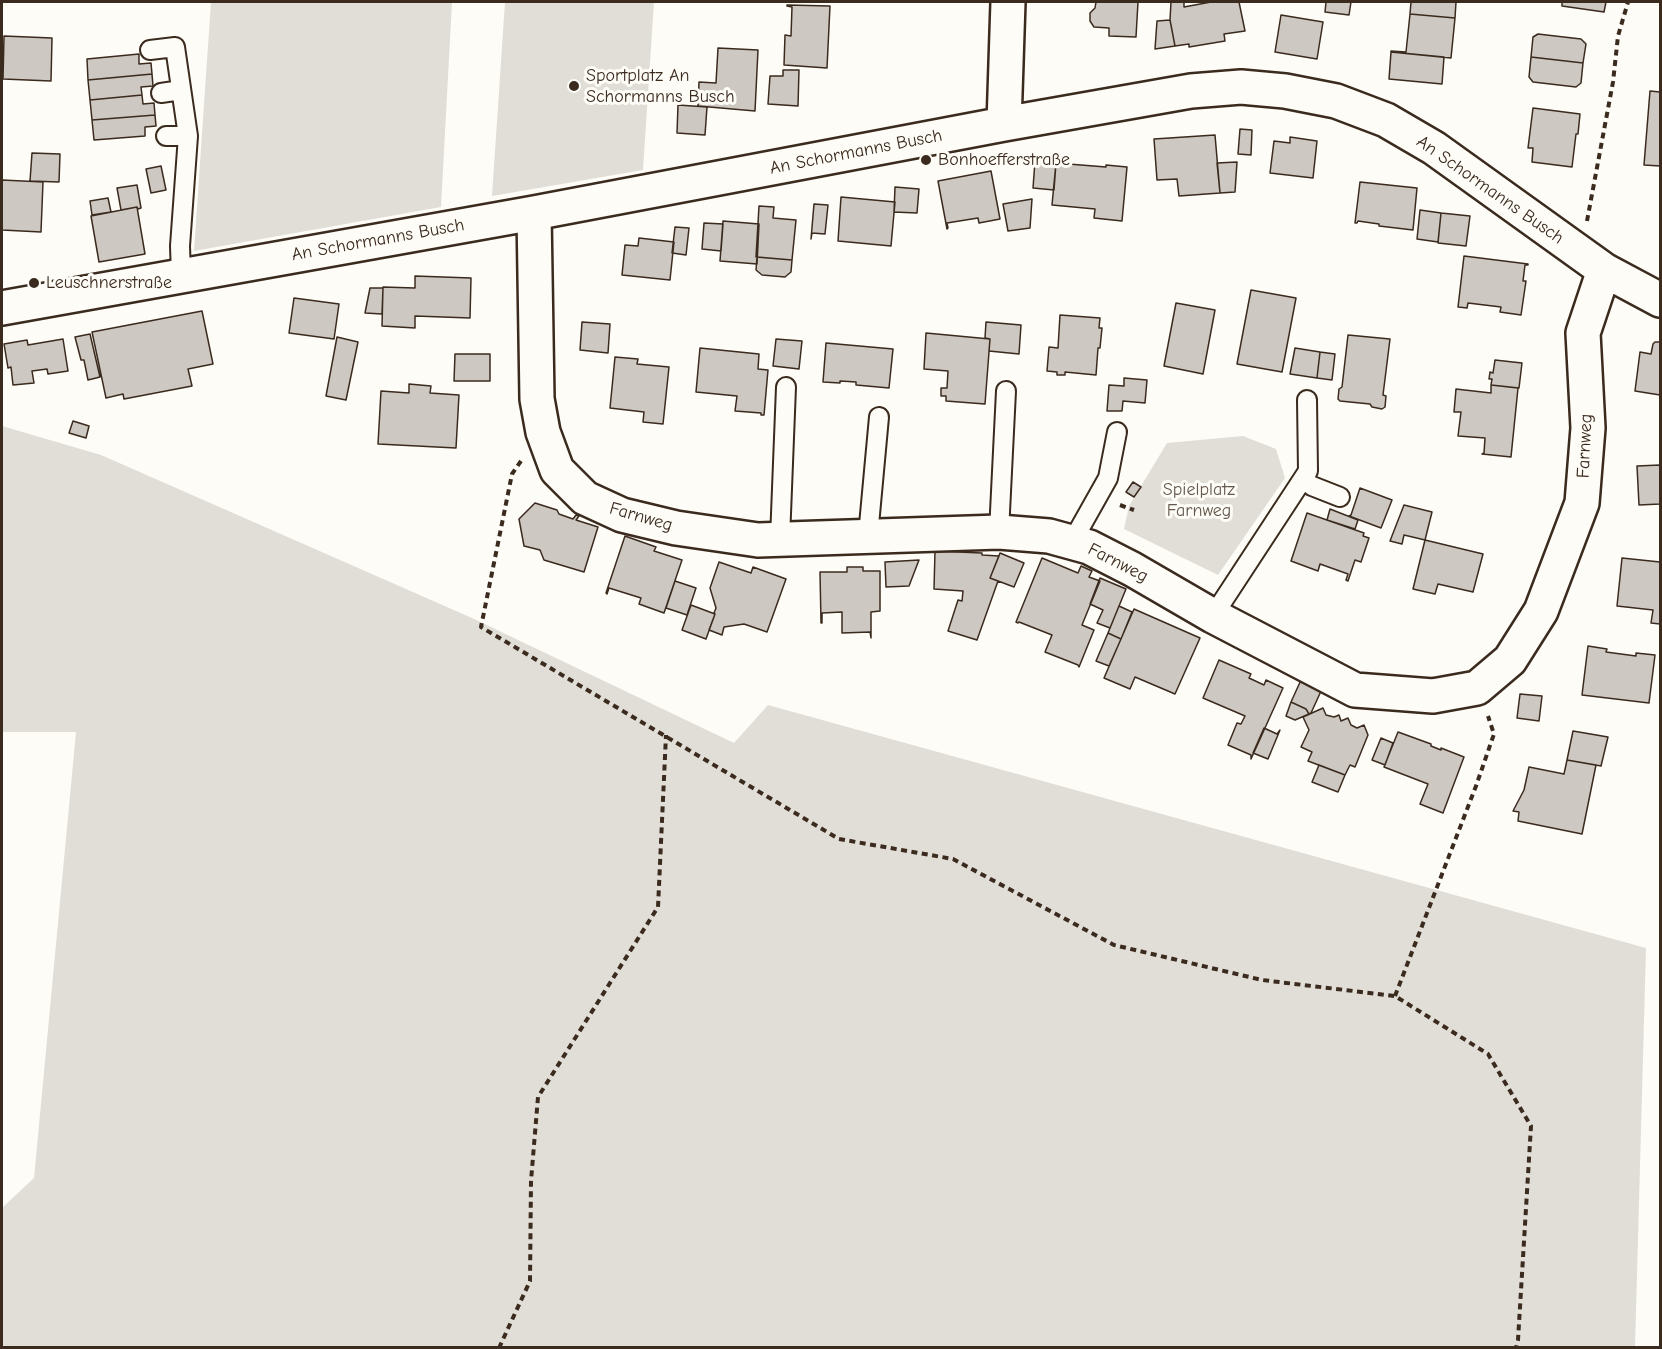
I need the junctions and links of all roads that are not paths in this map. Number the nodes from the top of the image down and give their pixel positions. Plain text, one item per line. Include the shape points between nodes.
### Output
1 (1008, 2) edge
2 (150, 50) dead end
3 (181, 90) junction
4 (161, 93) dead end
5 (1004, 124) junction
6 (166, 136) dead end
7 (188, 136) junction
8 (534, 213) junction
9 (1593, 262) junction
10 (181, 275) junction
11 (1660, 300) edge
12 (2, 308) edge
13 (786, 387) dead end
14 (1006, 391) dead end
15 (1307, 400) dead end
16 (879, 417) dead end
17 (1117, 432) dead end
18 (1303, 479) junction
19 (1340, 497) dead end
20 (999, 532) junction
21 (868, 536) junction
22 (780, 539) junction
23 (1072, 542) junction
24 (1213, 616) junction

1 - 5 street
2 - 3 lane via 175,47
3 - 4 lane
3 - 7 lane
5 - 8 street, An Schormanns Busch
5 - 9 street, An Schormanns Busch via 1221,88 1285,91 1336,101 1386,120 1434,147
6 - 7 lane
7 - 10 lane
8 - 10 street, An Schormanns Busch
8 - 22 street, Farnweg via 537,399 543,432 557,470 585,498 621,515 676,528 758,540
9 - 11 street, An Schormanns Busch
9 - 24 street, Farnweg via 1583,333 1588,428 1582,503 1541,611 1510,660 1478,688 1432,696 1354,690
10 - 12 street, An Schormanns Busch
13 - 22 lane
14 - 20 lane
15 - 18 lane via 1308,471
16 - 21 lane
17 - 23 lane via 1108,478
18 - 19 lane
18 - 24 lane
20 - 21 street, Farnweg
20 - 23 street, Farnweg
21 - 22 street, Farnweg
23 - 24 street, Farnweg via 1107,556

